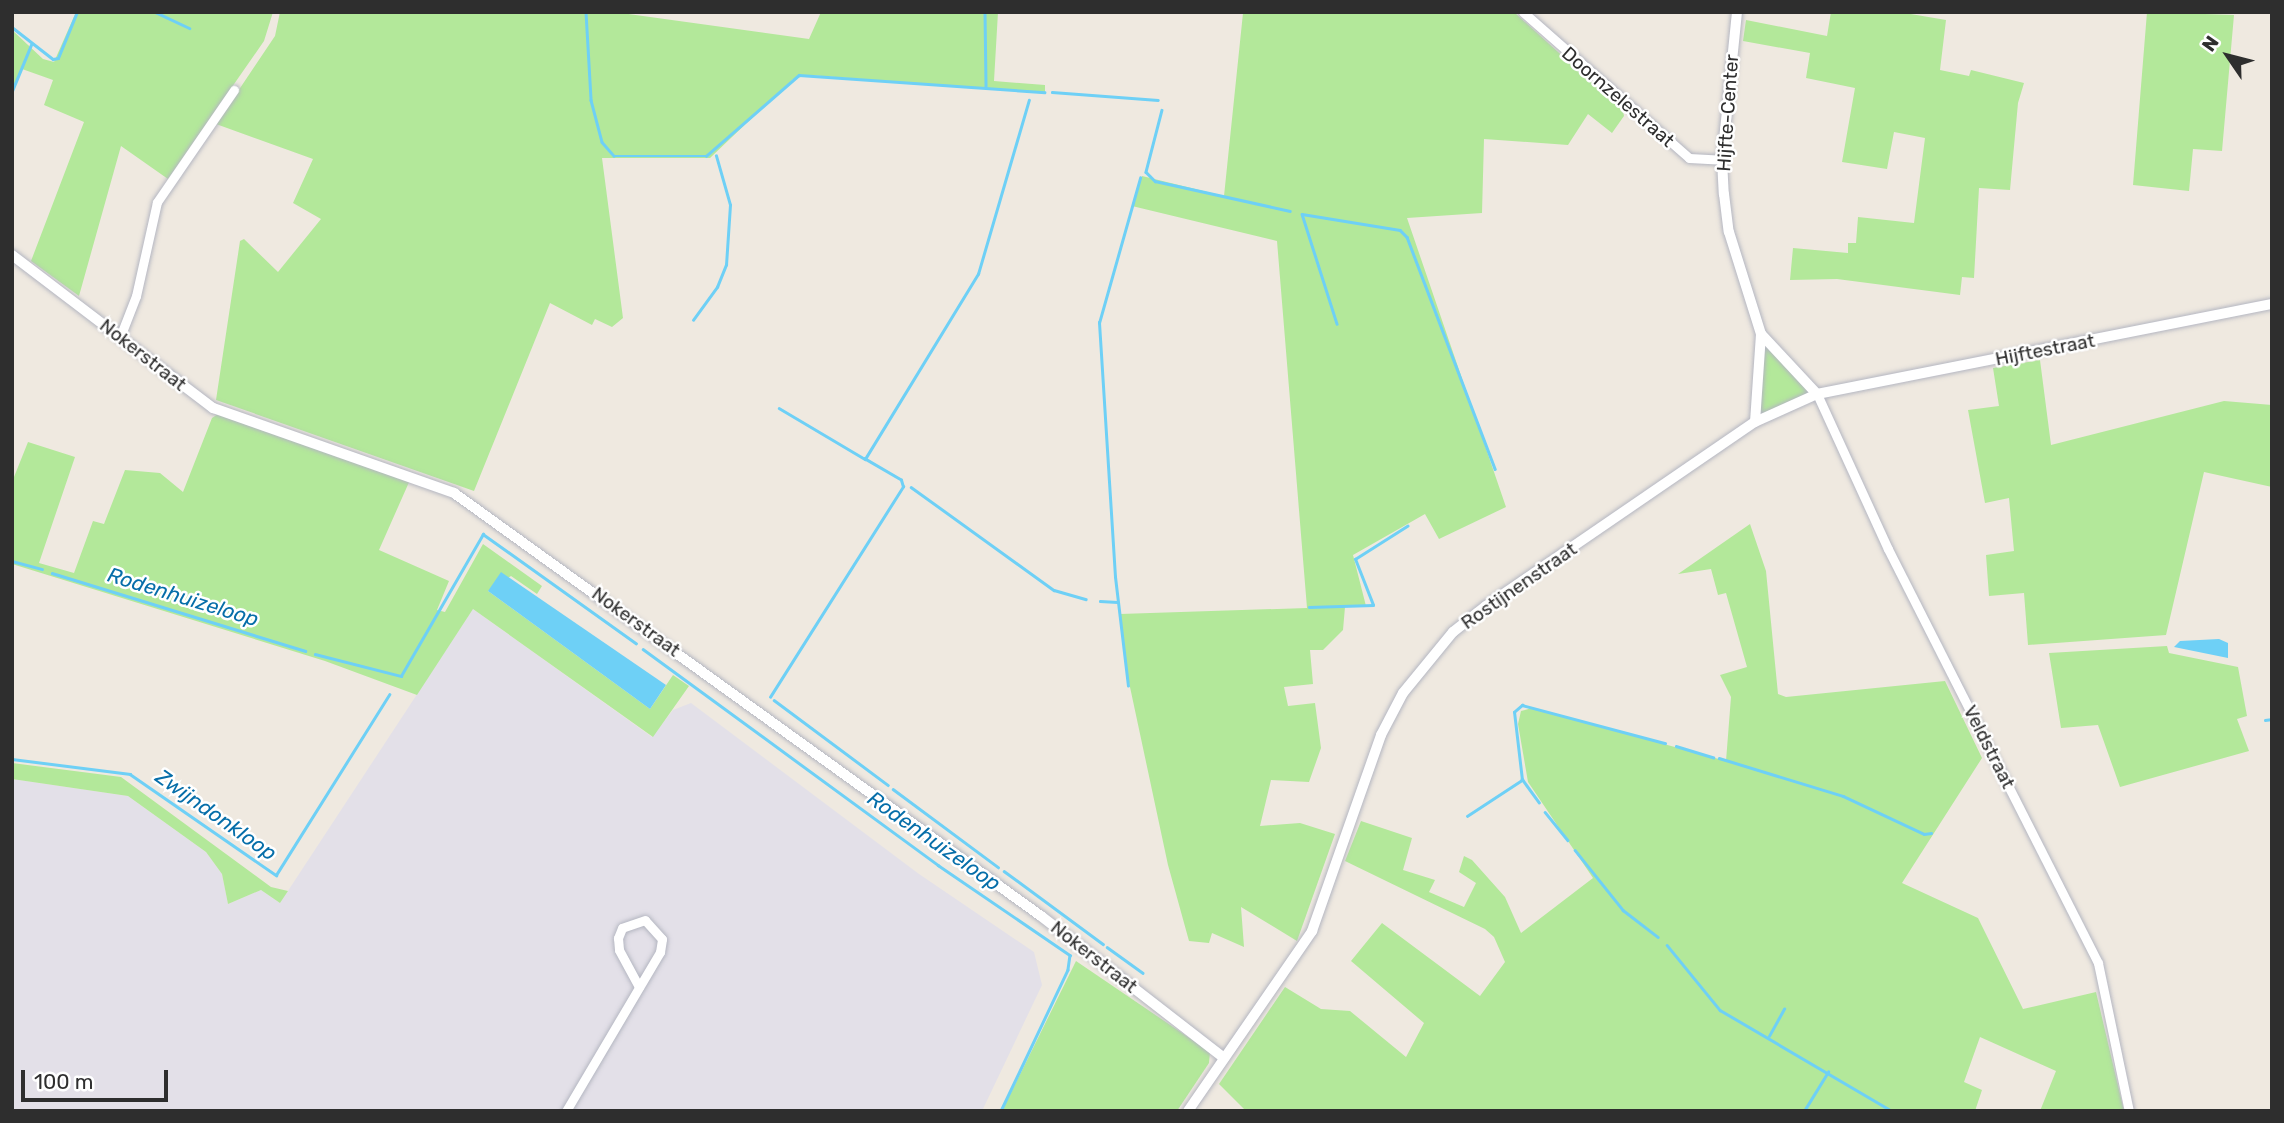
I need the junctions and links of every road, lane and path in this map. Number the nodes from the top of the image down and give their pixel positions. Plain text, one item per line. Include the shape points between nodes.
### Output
1 (1523, 12) edge
2 (1737, 12) edge
3 (234, 90) dead end
4 (1722, 160) junction
5 (12, 255) edge
6 (2272, 304) edge
7 (1761, 334) junction
8 (120, 337) junction
9 (1817, 394) junction
10 (1755, 422) junction
11 (639, 987) junction
12 (1223, 1057) junction
13 (566, 1111) edge
14 (1188, 1111) edge
15 (2129, 1111) edge

1 - 4 street, Doornzelestraat via 1689,158
2 - 4 street, Hijfte-Center
3 - 8 street via 157,202 136,296
4 - 7 street, Hijfte-Center via 1729,232
5 - 8 street, Nokerstraat
6 - 9 street, Hijftestraat
7 - 9 street, Hijfte-Center
7 - 10 street, Hijfte-Center
8 - 12 street, Nokerstraat via 213,408 454,493 1030,908
9 - 10 street, Rostijnenstraat
9 - 15 street, Veldstraat via 1888,549 2098,963
10 - 12 street, Rostijnenstraat via 1486,606 1425,661 1381,735 1312,931
11 - 11 street via 660,952 662,939 645,920 622,928 618,938 619,950
11 - 13 street
12 - 14 street, Rostijnenstraat

